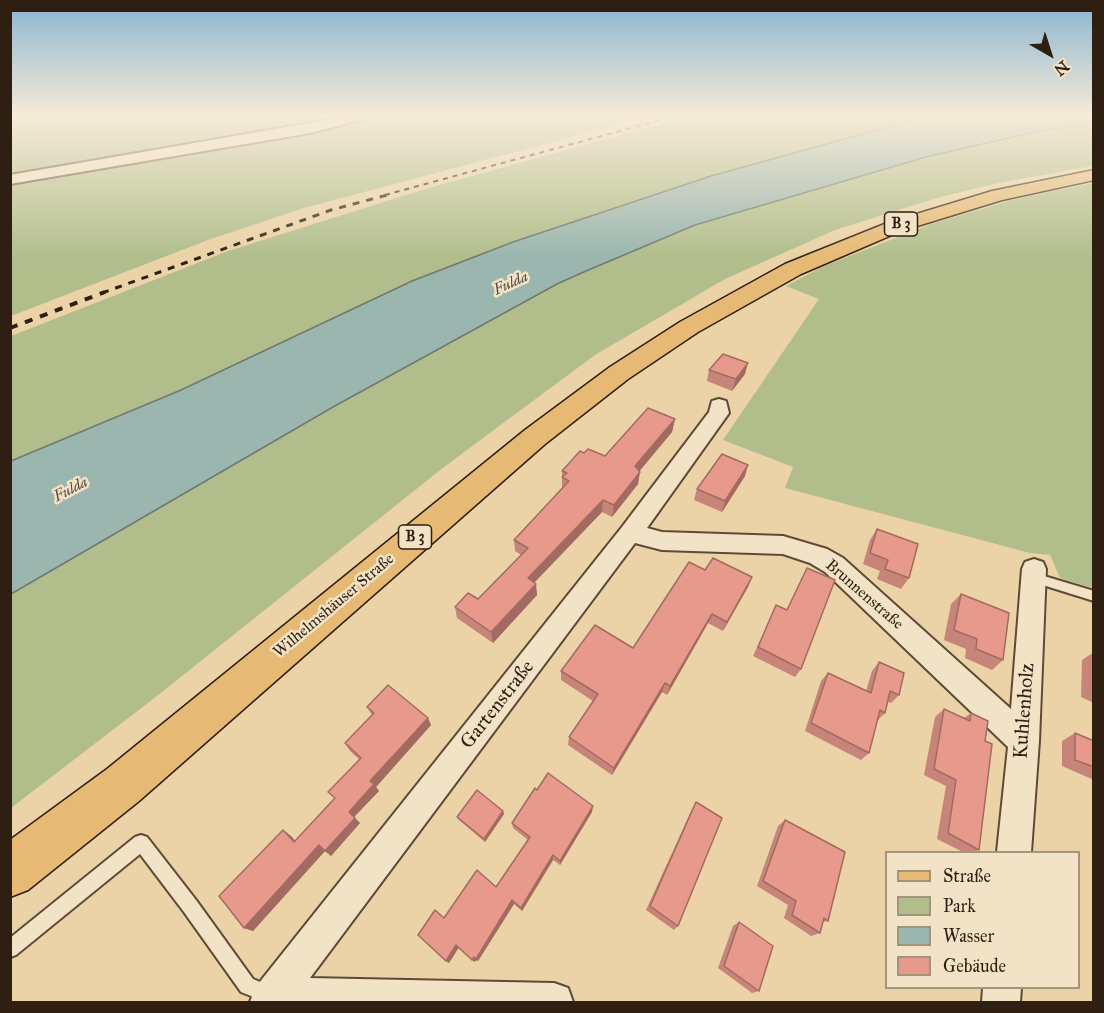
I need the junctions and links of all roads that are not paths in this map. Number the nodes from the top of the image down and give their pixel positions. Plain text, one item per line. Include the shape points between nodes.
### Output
1 (106, 163) edge
2 (1094, 176) edge
3 (10, 180) edge
4 (719, 405) dead end
5 (630, 533) junction
6 (1034, 573) joint
7 (1094, 596) edge
8 (1024, 741) junction
9 (1014, 851) edge
10 (10, 872) edge
11 (10, 949) edge
12 (271, 1000) edge
13 (439, 1001) edge
14 (554, 1002) edge

1 - 3 street
2 - 10 main road, Wilhelmshäuser Straße / B 3 via 990,198 894,227 802,265 721,307 619,373 535,437 123,785
4 - 5 street, Gartenstraße via 719,413
5 - 8 street, Brunnenstraße via 662,541 783,545 818,556 834,565
5 - 12 street, Gartenstraße
6 - 7 lane
6 - 8 street, Kuhlenholz
8 - 9 street, Kuhlenholz
11 - 12 lane via 141,843 247,986
12 - 13 street
13 - 14 street

